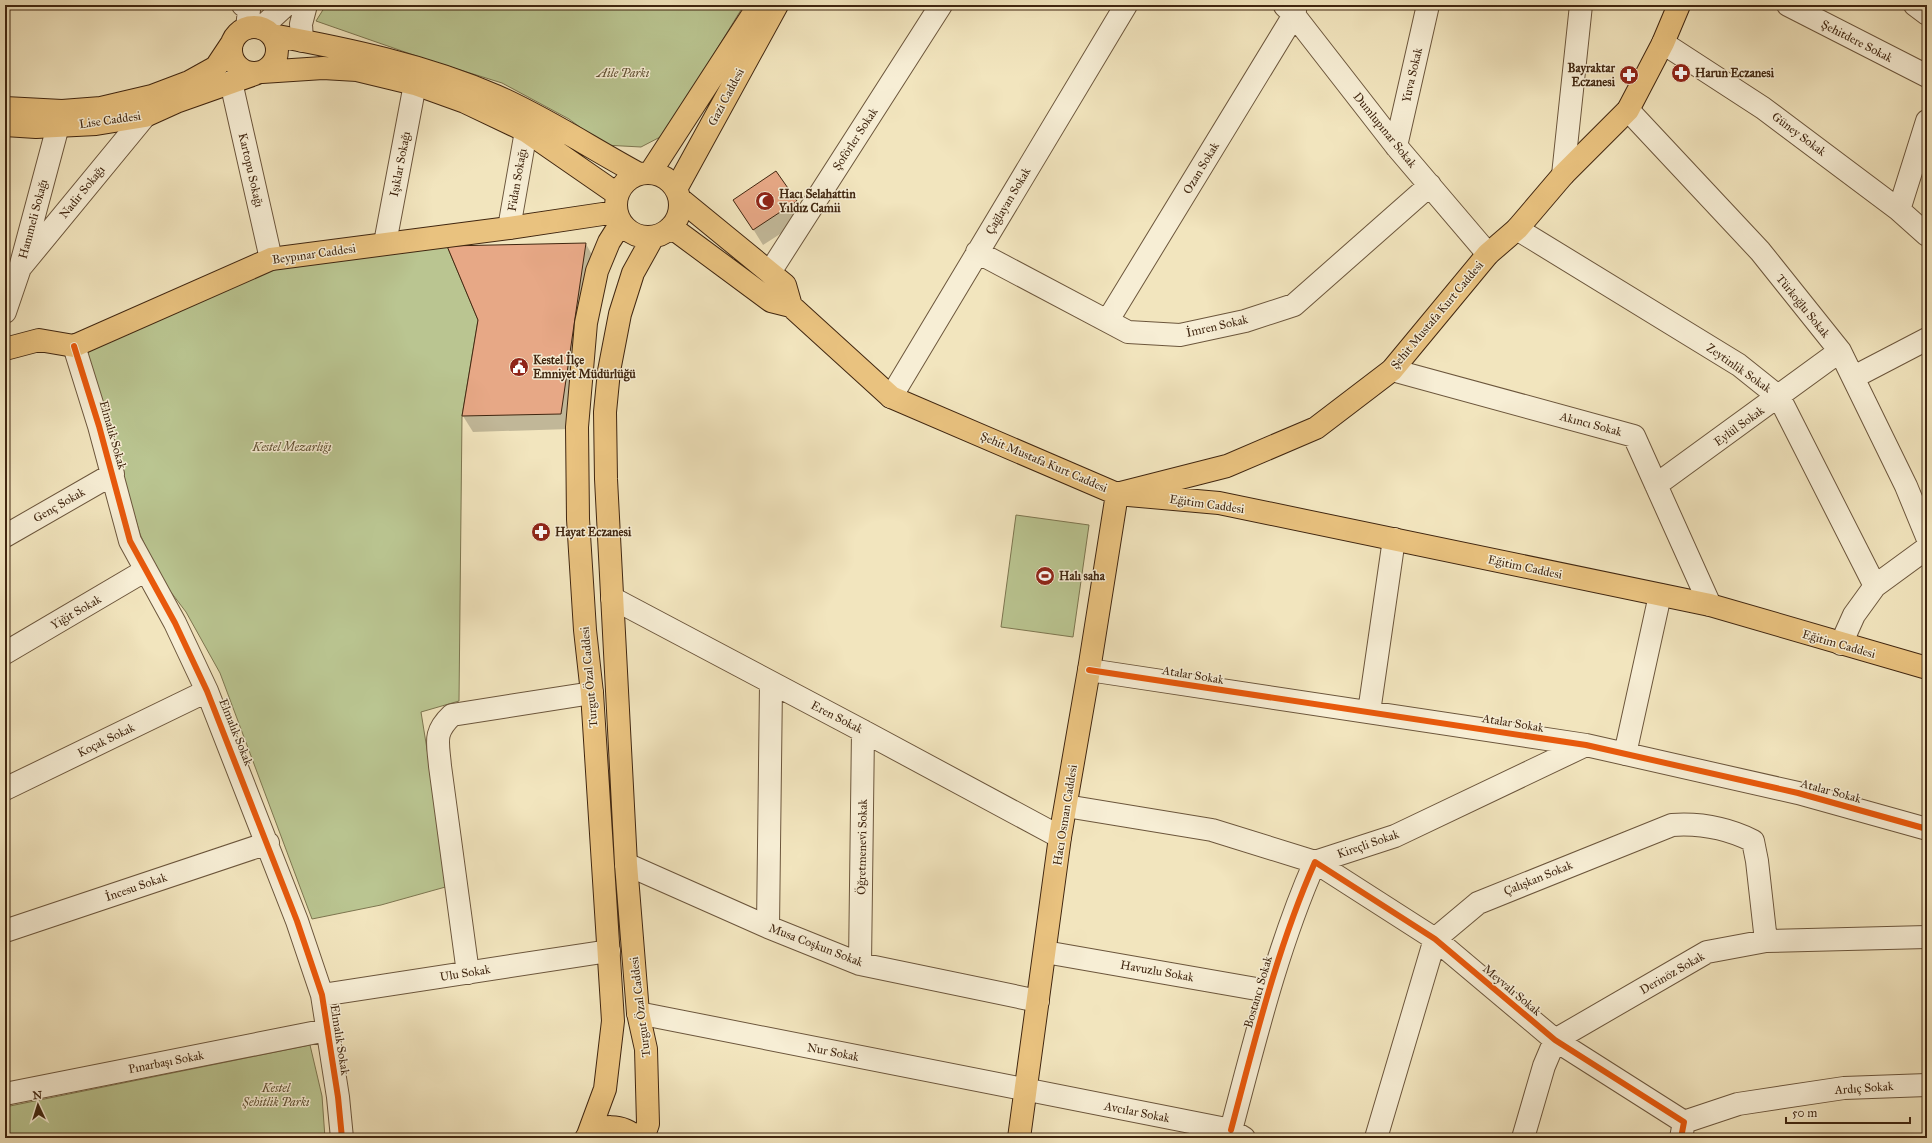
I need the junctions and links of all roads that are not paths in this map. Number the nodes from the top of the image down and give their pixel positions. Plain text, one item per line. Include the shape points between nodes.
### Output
1 (243, 5) edge
2 (286, 5) edge
3 (306, 5) edge
4 (758, 5) edge
5 (777, 5) edge
6 (941, 5) edge
7 (1126, 5) edge
8 (1428, 5) edge
9 (1581, 5) edge
10 (1679, 5) edge
11 (1788, 5) edge
12 (1291, 8) edge
13 (260, 30) junction
14 (302, 41) junction
15 (1663, 42) junction
16 (232, 43) junction
17 (259, 73) junction
18 (1927, 76) edge
19 (231, 82) junction
20 (415, 84) junction
21 (5, 108) edge
22 (1628, 110) junction
23 (145, 116) junction
24 (1927, 121) edge
25 (5, 125) edge
26 (58, 126) junction
27 (526, 131) junction
28 (1396, 146) junction
29 (645, 173) junction
30 (1563, 175) junction
31 (1430, 185) junction
32 (678, 194) junction
33 (618, 210) junction
34 (1900, 210) junction
35 (509, 228) junction
36 (1517, 228) junction
37 (662, 232) junction
38 (1927, 235) edge
39 (385, 244) junction
40 (977, 252) junction
41 (1488, 254) junction
42 (271, 259) junction
43 (20, 268) junction
44 (770, 272) junction
45 (791, 306) junction
46 (5, 312) edge
47 (1108, 320) junction
48 (1927, 339) edge
49 (74, 346) junction
50 (5, 349) edge
51 (1840, 351) junction
52 (1392, 370) junction
53 (1854, 378) junction
54 (1779, 397) junction
55 (891, 398) junction
56 (112, 474) junction
57 (1656, 485) junction
58 (1117, 494) junction
59 (5, 536) edge
60 (1927, 537) edge
61 (1394, 540) junction
62 (1927, 548) edge
63 (146, 570) junction
64 (1875, 586) junction
65 (1660, 595) junction
66 (612, 598) junction
67 (1710, 605) junction
68 (1841, 644) junction
69 (5, 653) edge
70 (1927, 668) edge
71 (1090, 670) junction
72 (771, 684) junction
73 (207, 691) junction
74 (592, 693) junction
75 (1370, 712) junction
76 (863, 730) junction
77 (1586, 745) junction
78 (1625, 754) junction
79 (5, 789) edge
80 (1066, 806) junction
81 (1927, 829) edge
82 (1060, 838) junction
83 (268, 843) junction
84 (1315, 862) junction
85 (626, 864) junction
86 (768, 927) junction
87 (5, 931) edge
88 (1927, 937) edge
89 (1435, 939) junction
90 (1766, 941) junction
91 (609, 951) junction
92 (1045, 952) junction
93 (860, 964) junction
94 (468, 973) junction
95 (1268, 991) junction
96 (322, 995) junction
97 (1038, 1001) junction
98 (638, 1013) junction
99 (327, 1030) junction
100 (1555, 1040) junction
101 (1927, 1084) edge
102 (1027, 1091) junction
103 (5, 1094) edge
104 (1683, 1130) edge
105 (1238, 1134) edge
106 (587, 1137) edge
107 (342, 1138) edge
108 (637, 1138) edge
109 (643, 1138) edge
110 (1019, 1138) edge
111 (1376, 1138) edge
112 (1523, 1138) edge

1 - 13 street via 249,10
2 - 13 street
3 - 14 street via 301,24
4 - 29 main road, Gazi Caddesi
5 - 32 main road, Gazi Caddesi
6 - 44 street, Şoförler Sokak
7 - 40 street, Çağlayan Sokak
8 - 28 street, Yuva Sokak
9 - 30 street
10 - 15 main road, Şehit Mustafa Kurt Caddesi
11 - 18 street, Şehitdere Sokak
12 - 28 street, Dumlupınar Sokak
12 - 47 street, Ozan Sokak
13 - 14 main road
13 - 16 main road via 240,31
13 - 17 main road via 277,49 277,56 274,63
14 - 29 main road via 338,47 404,64 465,83 524,110
15 - 22 main road, Şehit Mustafa Kurt Caddesi
15 - 34 street, Güney Sokak via 1763,108
16 - 17 main road via 230,50 235,65 247,73
16 - 21 main road via 216,67 189,82 152,96 100,108 62,111
17 - 19 main road, Lise Caddesi
17 - 20 main road via 323,68 357,70
19 - 23 main road, Lise Caddesi
19 - 42 street, Kartopu Sokağı
20 - 27 main road via 465,102
20 - 39 street, Işıklar Sokağı
22 - 30 main road, Şehit Mustafa Kurt Caddesi
22 - 51 street, Türkoğlu Sokak via 1760,251
23 - 26 main road, Lise Caddesi via 96,124
23 - 43 street, Nadir Sokağı
24 - 34 street
25 - 26 main road, Lise Caddesi
26 - 43 street, Hanımeli Sokağı
27 - 33 main road
27 - 35 street, Fidan Sokağı
28 - 31 street, Dumlupınar Sokak
29 - 32 main road via 660,175 670,181
29 - 33 main road via 630,178 622,185
30 - 36 main road, Şehit Mustafa Kurt Caddesi
31 - 41 street, Dumlupınar Sokak
31 - 47 street, İmren Sokak via 1294,305 1245,321 1180,335 1128,332
32 - 37 main road via 680,209 677,219
32 - 44 main road
33 - 35 main road, Beypınar Caddesi
33 - 37 main road via 633,234 643,238
33 - 74 main road, Turgut Özal Caddesi via 597,271 586,323 577,427 578,519
34 - 38 street, Güney Sokak
35 - 39 main road, Beypınar Caddesi
36 - 41 main road, Şehit Mustafa Kurt Caddesi
36 - 54 street, Zeytinlik Sokak via 1739,365
37 - 45 main road, Şehit Mustafa Kurt Caddesi via 772,301
37 - 66 main road, Turgut Özal Caddesi via 633,273 620,314 609,371 606,434
39 - 42 main road, Beypınar Caddesi
40 - 47 street, İmren Sokak
40 - 55 street, Çağlayan Sokak
41 - 52 main road, Şehit Mustafa Kurt Caddesi
42 - 49 main road, Beypınar Caddesi
43 - 46 street, Hanımeli Sokağı
44 - 45 main road via 785,285
45 - 55 main road, Şehit Mustafa Kurt Caddesi
48 - 53 street
49 - 50 main road via 39,340
49 - 56 street, Elmalık Sokak
51 - 53 street, Türkoğlu Sokak
51 - 54 street, Eylül Sokak
52 - 57 street, Akıncı Sokak via 1634,436
52 - 58 main road, Şehit Mustafa Kurt Caddesi via 1316,428 1227,466
53 - 60 street, Türkoğlu Sokak via 1906,486
54 - 57 street, Eylül Sokak
54 - 64 street, Zeytinlik Sokak
55 - 58 main road, Şehit Mustafa Kurt Caddesi
56 - 59 street, Genç Sokak
56 - 63 street, Elmalık Sokak via 130,541
57 - 67 street, Akıncı Sokak
58 - 61 main road, Eğitim Caddesi via 1219,503
58 - 71 main road, Hacı Osman Caddesi
61 - 65 main road, Eğitim Caddesi
61 - 75 street
62 - 64 street
63 - 69 street, Yiğit Sokak
63 - 73 street, Elmalık Sokak via 175,622
64 - 68 street via 1854,615
65 - 67 main road, Eğitim Caddesi
65 - 78 street
66 - 72 street, Eren Sokak
66 - 85 main road, Turgut Özal Caddesi
67 - 68 main road, Eğitim Caddesi
68 - 70 main road, Eğitim Caddesi
71 - 75 street, Atalar Sokak
71 - 80 main road, Hacı Osman Caddesi
72 - 76 street, Eren Sokak
72 - 86 street
73 - 79 street, Koçak Sokak
73 - 83 street, Elmalık Sokak
74 - 91 main road, Turgut Özal Caddesi via 596,786
74 - 94 street via 452,715 442,724 437,737 440,766
75 - 77 street, Atalar Sokak
76 - 82 street, Eren Sokak
76 - 93 street, Öğretmenevi Sokak
77 - 78 street, Atalar Sokak
77 - 84 street, Kireçli Sokak via 1395,836
78 - 81 street, Atalar Sokak via 1798,793
80 - 82 main road, Hacı Osman Caddesi
80 - 84 street via 1212,830
82 - 92 main road, Hacı Osman Caddesi
83 - 87 street, İncesu Sokak
83 - 96 street, Elmalık Sokak
84 - 89 street, Meyvalı Sokak
84 - 95 street, Bostancı Sokak via 1298,900
85 - 86 street, Musa Coşkun Sokak
85 - 98 main road, Turgut Özal Caddesi
86 - 93 street, Musa Coşkun Sokak
88 - 90 street, Derinöz Sokak
89 - 90 street, Çalışkan Sokak via 1478,903 1672,825 1692,823 1734,831 1753,840
89 - 100 street, Meyvalı Sokak
89 - 111 street
90 - 100 street, Derinöz Sokak via 1707,952
91 - 94 street, Ulu Sokak
91 - 106 main road, Turgut Özal Caddesi via 612,1021 609,1058 605,1089
92 - 95 street, Havuzlu Sokak
92 - 97 main road, Hacı Osman Caddesi
93 - 97 street, Musa Coşkun Sokak
94 - 96 street, Ulu Sokak
95 - 105 street, Bostancı Sokak
96 - 99 street, Elmalık Sokak
97 - 102 main road, Hacı Osman Caddesi
98 - 102 street, Nur Sokak
98 - 109 main road, Turgut Özal Caddesi via 646,1049 648,1082 648,1124
99 - 103 street, Pınarbaşı Sokak
99 - 107 street, Elmalık Sokak
100 - 104 street, Meyvalı Sokak
100 - 112 street via 1544,1066
101 - 104 street, Ardıç Sokak via 1844,1088 1738,1104
102 - 105 street, Avcılar Sokak
102 - 110 main road, Hacı Osman Caddesi
106 - 108 main road via 598,1129 610,1127 622,1128

